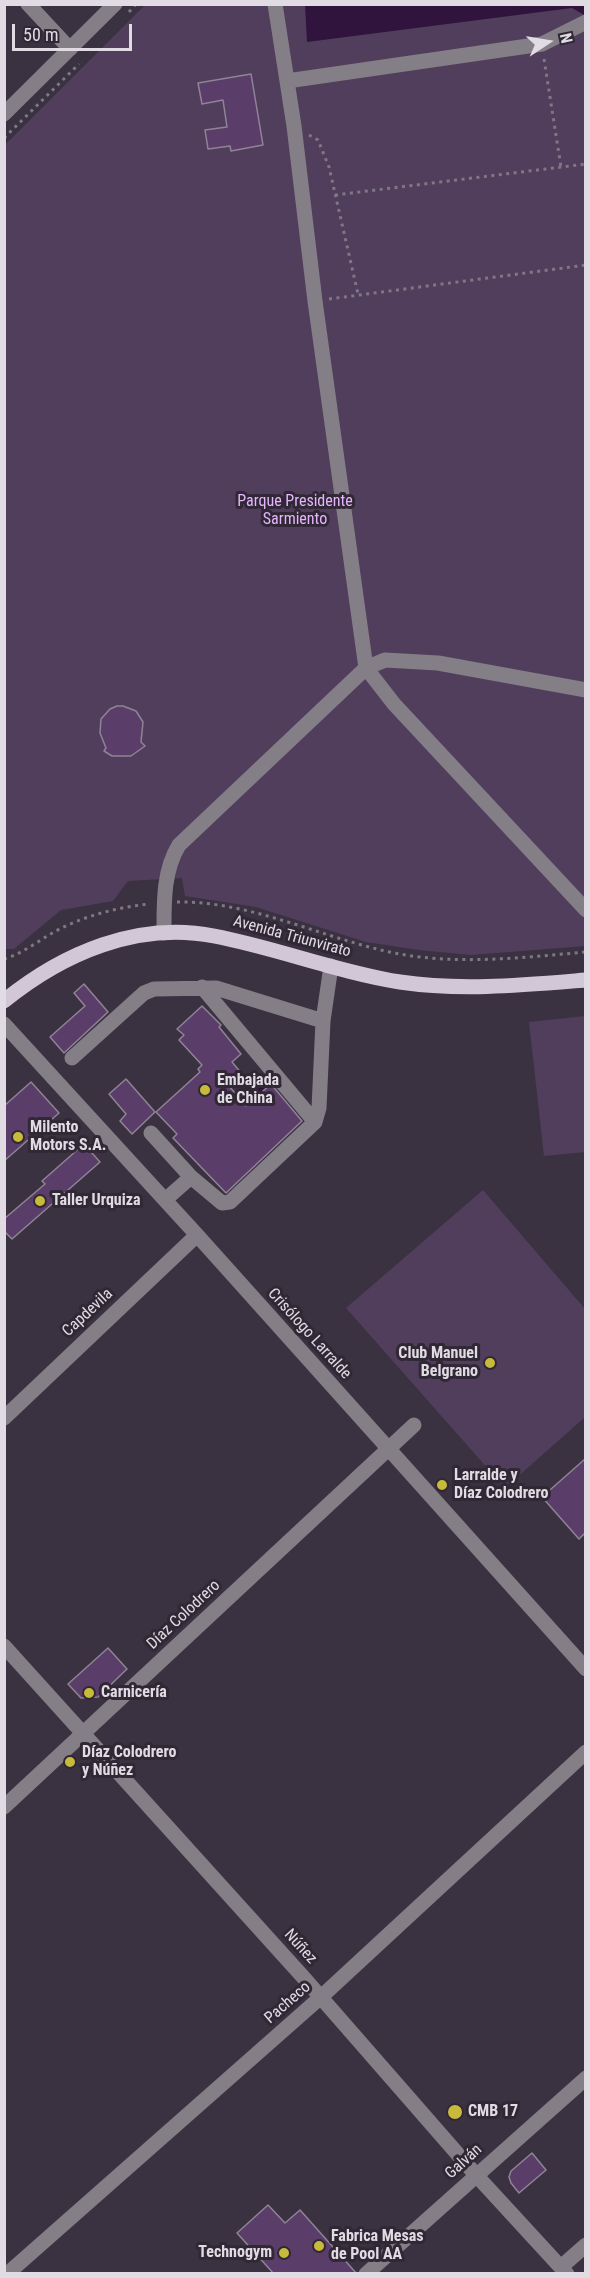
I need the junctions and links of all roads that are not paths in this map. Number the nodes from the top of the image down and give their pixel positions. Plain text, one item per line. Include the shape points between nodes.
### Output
1 (28, 4) edge
2 (115, 4) edge
3 (275, 4) edge
4 (585, 22) edge
5 (70, 50) junction
6 (287, 81) junction
7 (4, 114) edge
8 (366, 668) junction
9 (585, 690) edge
10 (585, 910) edge
11 (164, 933) junction
12 (331, 966) junction
13 (585, 980) edge
14 (202, 987) junction
15 (4, 1001) edge
16 (323, 1021) junction
17 (4, 1024) edge
18 (72, 1058) dead end
19 (315, 1122) junction
20 (151, 1133) dead end
21 (191, 1177) junction
22 (165, 1200) junction
23 (197, 1235) junction
24 (4, 1418) edge
25 (414, 1425) dead end
26 (387, 1448) junction
27 (4, 1646) edge
28 (585, 1670) edge
29 (84, 1733) junction
30 (585, 1752) edge
31 (4, 1807) edge
32 (321, 1997) junction
33 (585, 2078) edge
34 (476, 2175) junction
35 (585, 2244) edge
36 (564, 2270) edge
37 (8, 2271) edge
38 (366, 2274) edge

1 - 5 street
2 - 5 street
3 - 6 street
4 - 6 street via 542,44
5 - 7 street
6 - 8 street
8 - 9 street via 384,660 438,663
8 - 10 street via 394,704
8 - 11 street via 179,845 166,879
11 - 12 main road, Avenida Triunvirato via 212,935
11 - 15 main road, Avenida Triunvirato via 89,949 38,975
12 - 13 main road, Avenida Triunvirato via 432,986
12 - 16 street
14 - 16 street via 232,992
14 - 18 street via 162,988 144,993
14 - 19 street
16 - 19 street
17 - 22 street, Crisólogo Larralde
19 - 21 street via 230,1202 222,1203
20 - 21 street
21 - 22 street
22 - 23 street, Crisólogo Larralde
23 - 24 street, Capdevila
23 - 26 street, Crisólogo Larralde
25 - 26 street, Díaz Colodrero
26 - 28 street, Crisólogo Larralde
26 - 29 street, Díaz Colodrero
27 - 29 street, Núñez
29 - 31 street, Díaz Colodrero
29 - 32 street, Núñez
30 - 32 street, Pacheco
32 - 34 street, Núñez
32 - 37 street, Pacheco
33 - 34 street, Galván
34 - 36 street, Núñez
34 - 38 street, Galván
35 - 36 street

